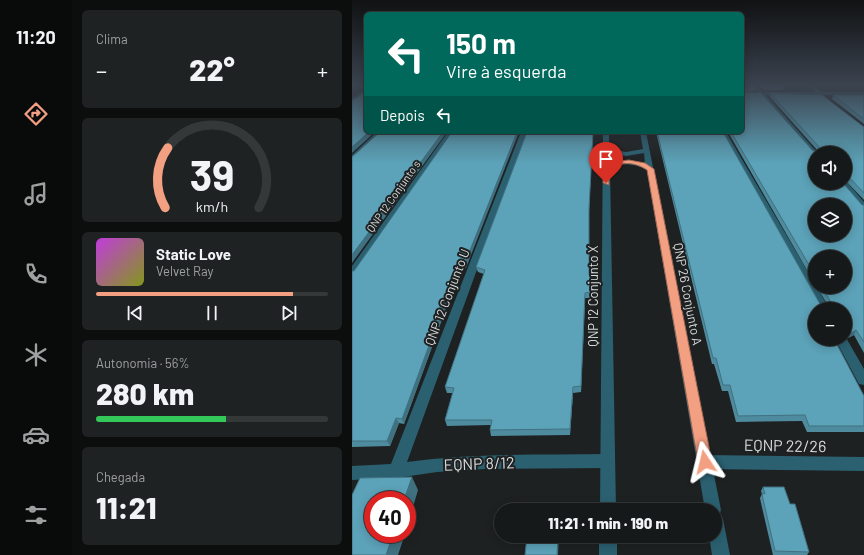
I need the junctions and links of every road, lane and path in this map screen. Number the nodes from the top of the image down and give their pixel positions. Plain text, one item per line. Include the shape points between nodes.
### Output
1 (777, 111) edge
2 (378, 134) edge
3 (451, 134) edge
4 (523, 134) edge
5 (606, 134) edge
6 (643, 134) edge
7 (725, 134) edge
8 (810, 146) edge
9 (606, 150) junction
10 (646, 150) junction
11 (352, 159) edge
12 (606, 168) junction
13 (650, 169) junction
14 (849, 190) edge
15 (864, 207) edge
16 (352, 273) edge
17 (820, 302) edge
18 (845, 346) edge
19 (864, 380) edge
20 (608, 460) junction
21 (705, 462) junction
22 (864, 464) edge
23 (396, 471) junction
24 (352, 473) edge
25 (608, 503) edge
26 (712, 503) edge
27 (608, 543) edge
28 (719, 543) edge
29 (608, 555) edge
30 (721, 555) edge

1 - 8 street
2 - 11 street
3 - 16 street, QNP 12 Conjunto s
4 - 23 street, QNP 12 Conjunto U
5 - 9 street, QNP 12 Conjunto X
6 - 10 street, QNP 26 Conjunto A
7 - 17 street
9 - 10 street via 626,155
9 - 12 street, QNP 12 Conjunto X
10 - 13 street, QNP 26 Conjunto A
12 - 13 street via 615,163 629,162 642,164
12 - 20 street, QNP 12 Conjunto X
13 - 21 street, QNP 26 Conjunto A
14 - 15 street
18 - 19 street
20 - 23 street, EQNP 8/12 via 437,465
20 - 25 street, QNP 12 Conjunto X
21 - 22 street, EQNP 22/26
21 - 26 street, QNP 26 Conjunto A
23 - 24 street, EQNP 8/12
27 - 29 street
28 - 30 street

